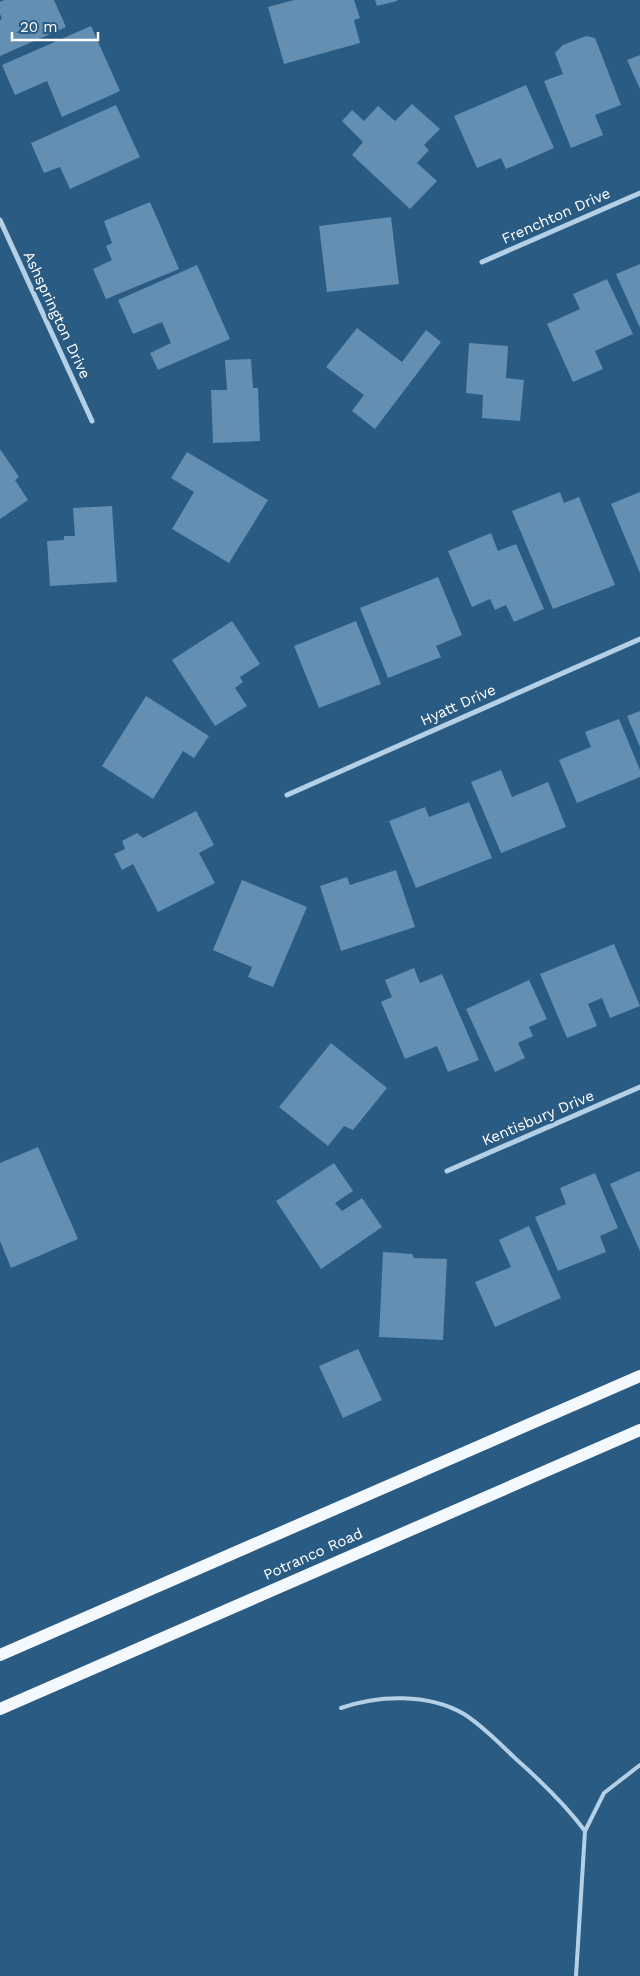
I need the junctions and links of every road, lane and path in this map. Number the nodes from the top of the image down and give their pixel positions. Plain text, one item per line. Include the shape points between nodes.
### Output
1 (640, 193) edge
2 (0, 220) edge
3 (482, 262) dead end
4 (92, 421) dead end
5 (640, 639) edge
6 (287, 795) dead end
7 (640, 1087) edge
8 (447, 1171) dead end
9 (640, 1376) edge
10 (640, 1430) edge
11 (0, 1655) edge
12 (341, 1708) dead end
13 (0, 1709) edge
14 (640, 1765) edge
15 (585, 1831) junction
16 (576, 1976) edge

1 - 3 street, Frenchton Drive
2 - 4 street, Ashsprington Drive
5 - 6 street, Hyatt Drive
7 - 8 street, Kentisbury Drive
9 - 11 main road
10 - 13 main road, Potranco Road
12 - 15 lane via 362,1700 388,1698 419,1700 463,1714 554,1792
14 - 15 lane via 604,1793
15 - 16 lane

